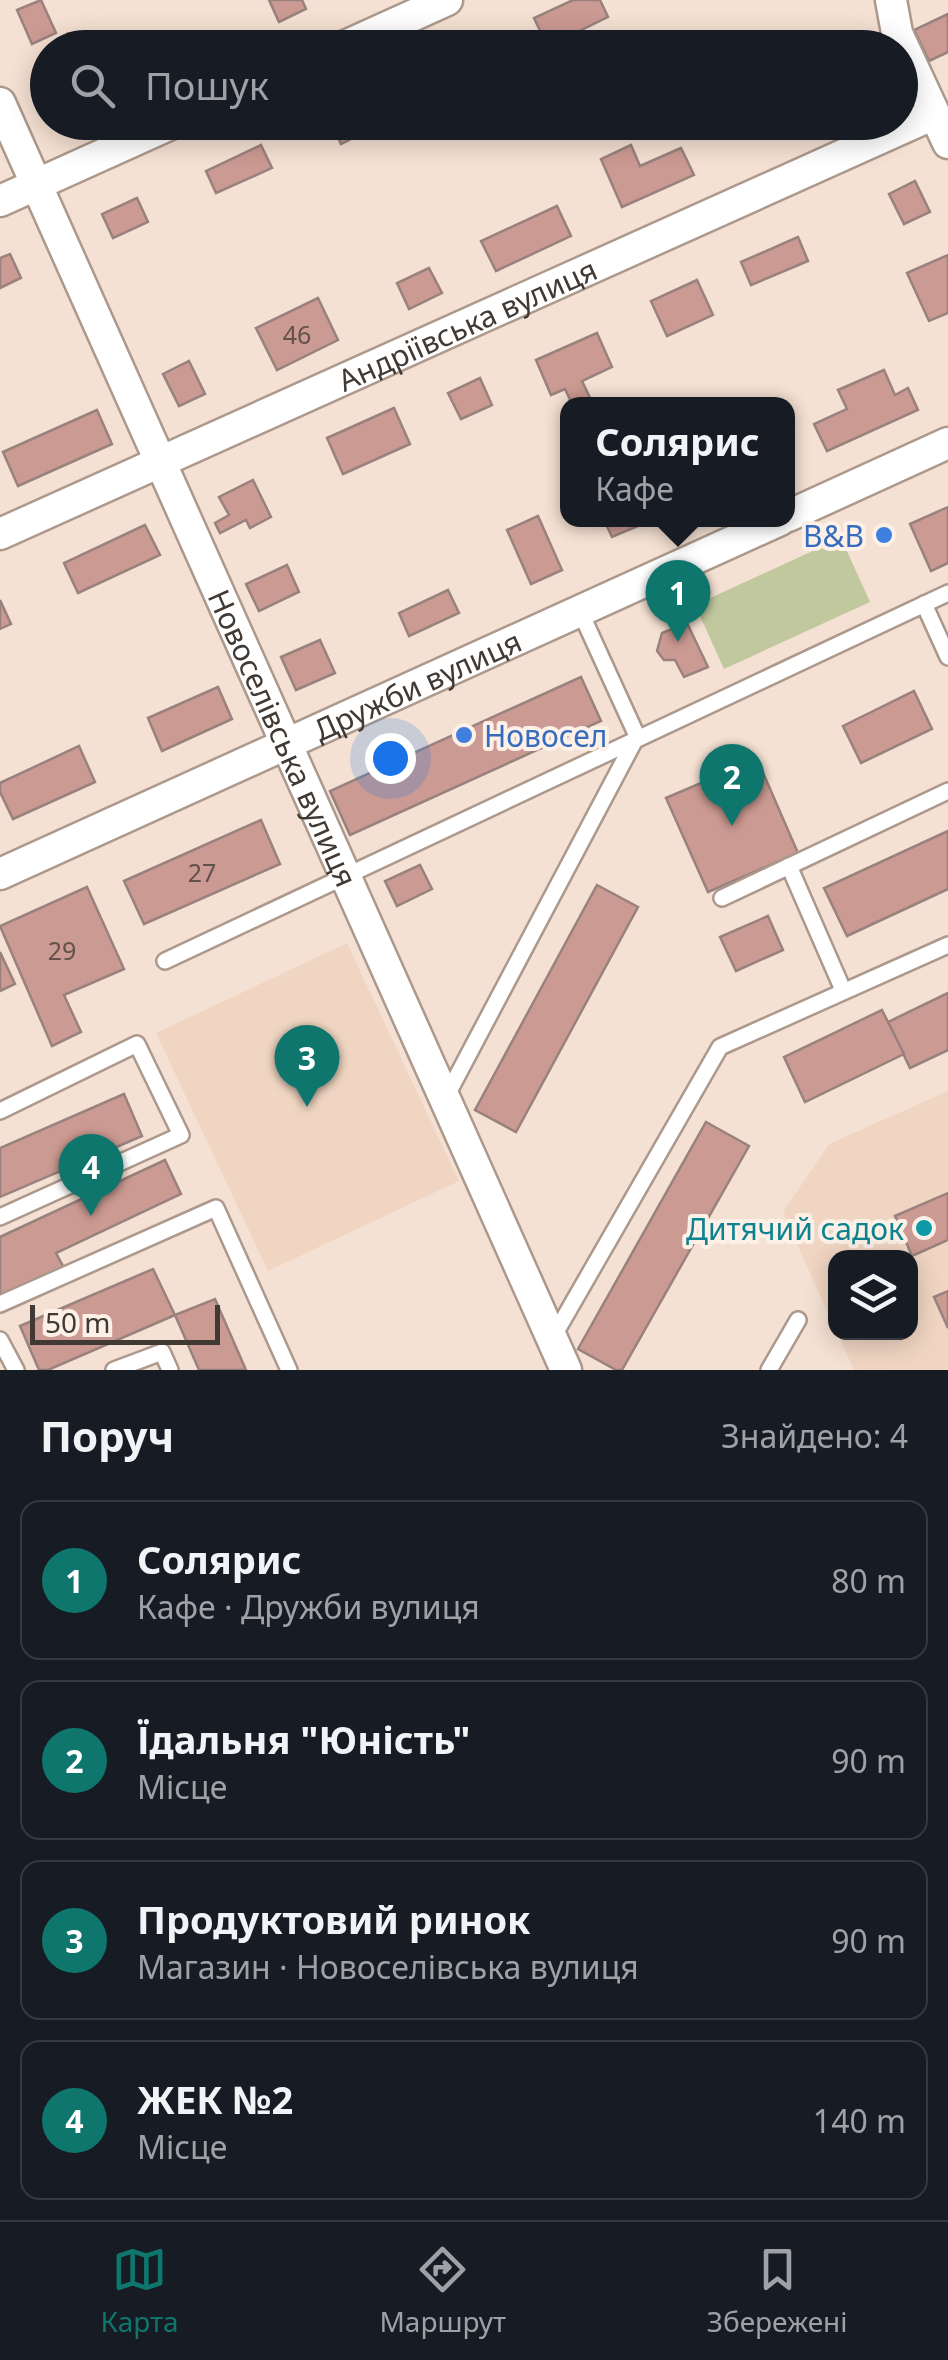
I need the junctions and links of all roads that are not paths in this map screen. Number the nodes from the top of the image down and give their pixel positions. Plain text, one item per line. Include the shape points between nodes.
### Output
1 (447, 0) edge
2 (891, 0) edge
3 (381, 30) edge
4 (896, 30) edge
5 (918, 79) edge
6 (0, 103) edge
7 (934, 114) junction
8 (918, 121) edge
9 (135, 140) edge
10 (876, 140) edge
11 (948, 143) edge
12 (37, 184) junction
13 (0, 201) edge
14 (948, 443) edge
15 (159, 462) junction
16 (795, 513) edge
17 (765, 527) edge
18 (0, 534) edge
19 (948, 593) edge
20 (924, 604) junction
21 (580, 611) junction
22 (948, 657) edge
23 (637, 736) junction
24 (285, 746) junction
25 (948, 791) edge
26 (790, 866) junction
27 (0, 874) edge
28 (344, 878) junction
29 (722, 898) dead end
30 (948, 945) edge
31 (165, 961) dead end
32 (844, 990) junction
33 (444, 1100) junction
34 (0, 1111) edge
35 (0, 1217) edge
36 (0, 1304) edge
37 (798, 1320) dead end
38 (0, 1340) edge
39 (552, 1340) junction
40 (16, 1370) edge
41 (114, 1370) edge
42 (170, 1370) edge
43 (288, 1370) edge
44 (566, 1370) edge
45 (770, 1370) edge

1 - 3 street
2 - 4 street
5 - 7 street
6 - 12 street, Новоселівська вулиця
7 - 8 street, Андріївська вулиця
7 - 11 street
9 - 12 street
10 - 15 street, Андріївська вулиця
12 - 13 street
12 - 15 street, Новоселівська вулиця
14 - 16 street
15 - 18 street, Андріївська вулиця
15 - 24 street, Новоселівська вулиця
17 - 21 street, Дружби вулиця
19 - 20 lane
20 - 22 lane
20 - 23 lane
21 - 23 lane
21 - 24 street, Дружби вулиця
23 - 28 lane
23 - 33 lane
24 - 27 street, Дружби вулиця
24 - 28 street, Новоселівська вулиця
25 - 26 lane
26 - 29 lane
26 - 32 lane
28 - 31 lane
28 - 33 street, Новоселівська вулиця
30 - 32 lane
32 - 39 lane via 720,1047
33 - 39 street, Новоселівська вулиця
34 - 35 lane via 137,1044 181,1134
36 - 43 lane via 216,1208
37 - 45 lane
38 - 40 lane
39 - 44 street, Новоселівська вулиця
41 - 42 lane via 162,1352

